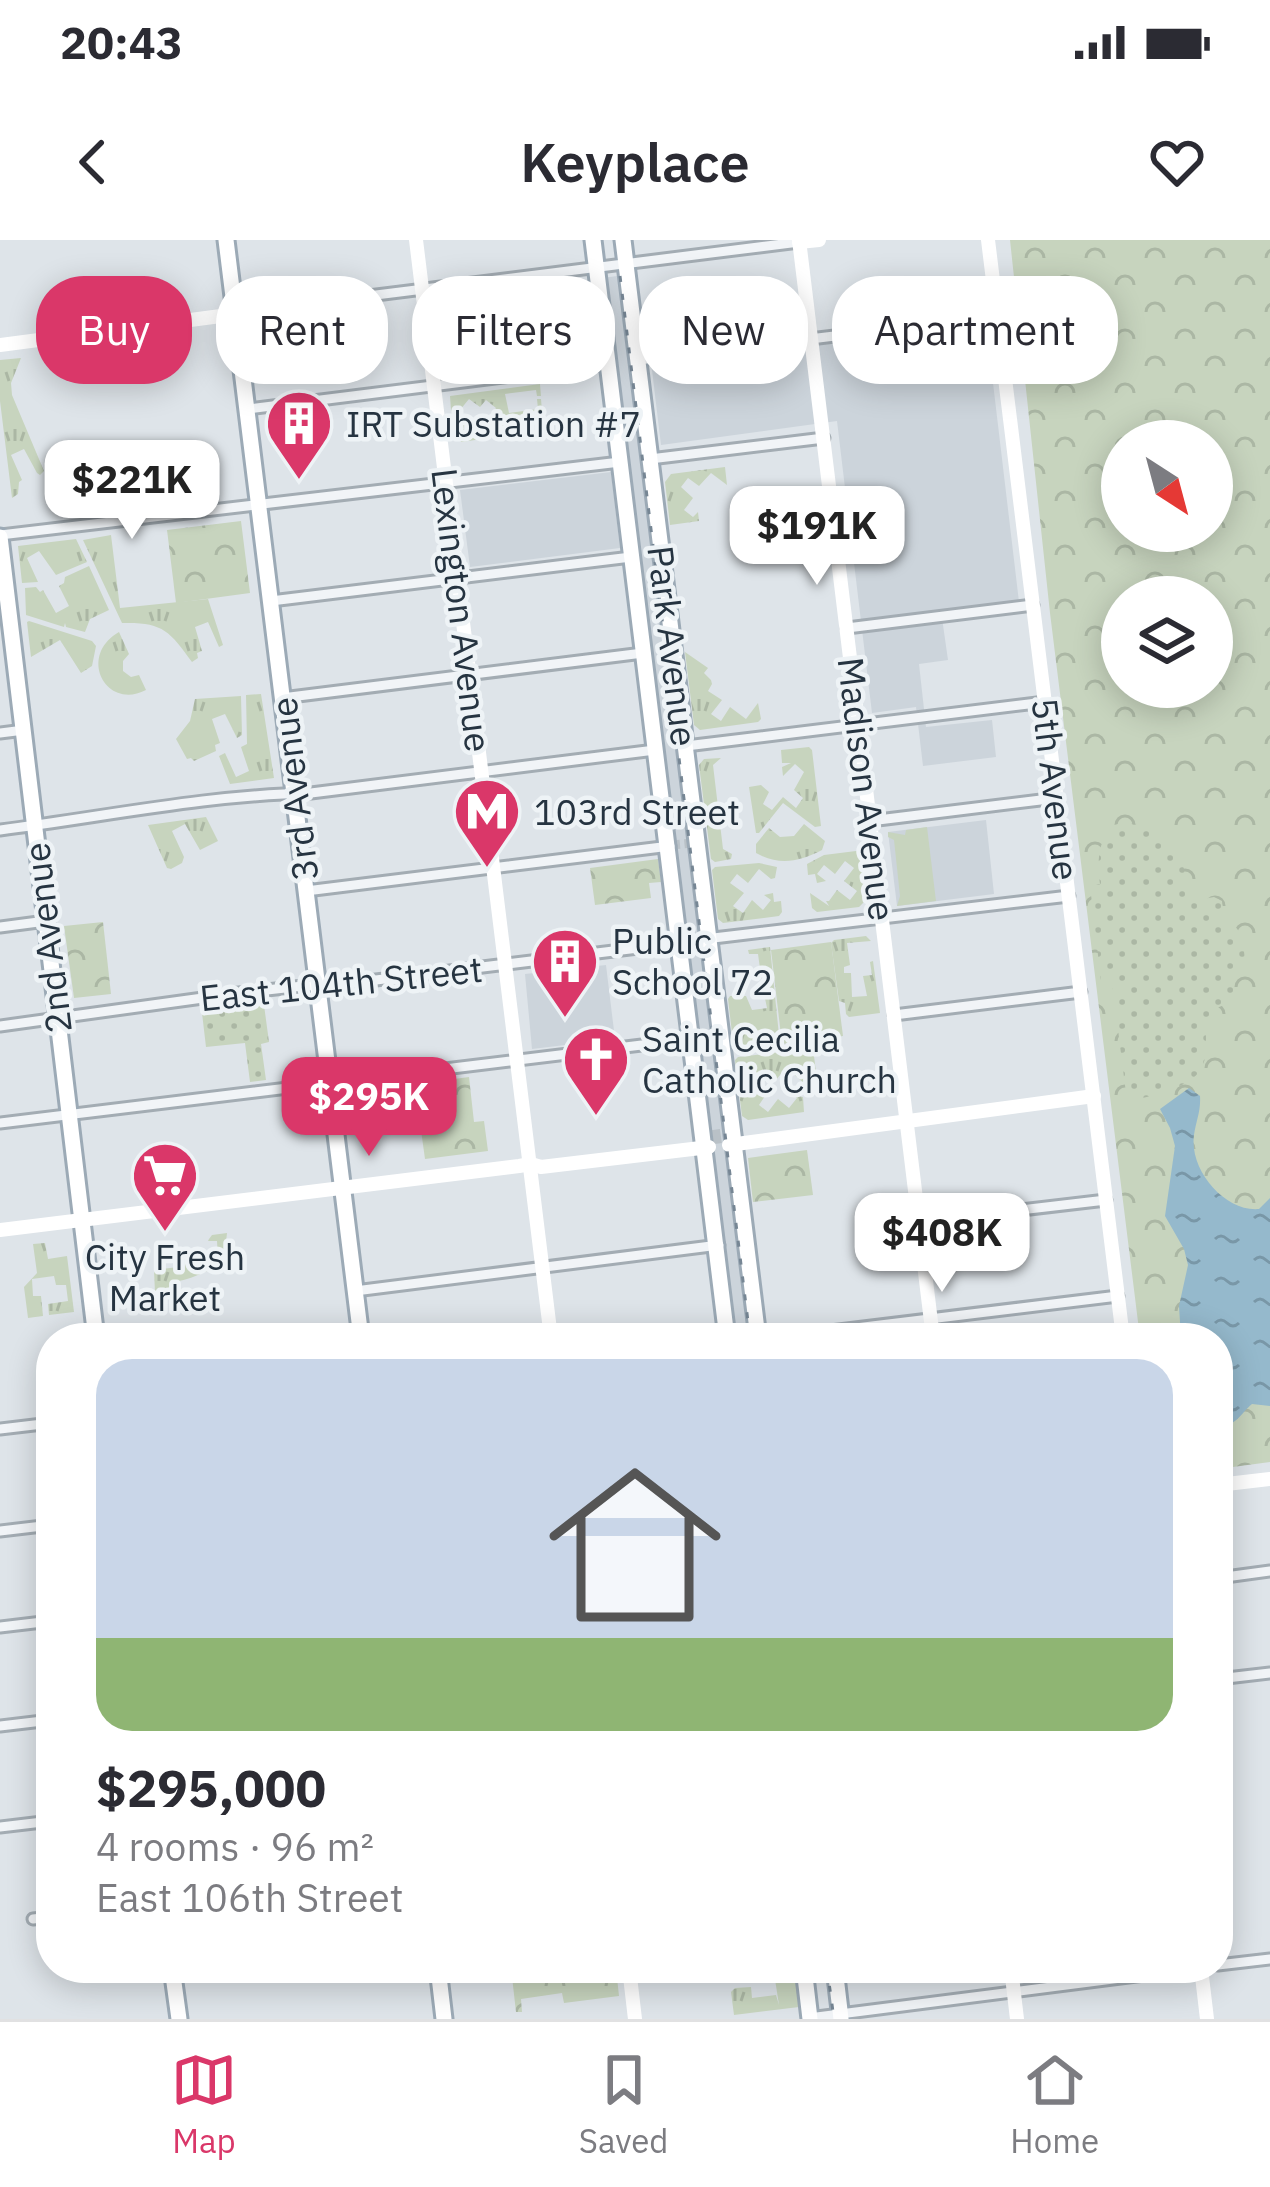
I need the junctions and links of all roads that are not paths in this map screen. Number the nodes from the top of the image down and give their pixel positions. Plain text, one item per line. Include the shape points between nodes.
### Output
1 (226, 240) edge
2 (416, 240) edge
3 (593, 240) edge
4 (623, 240) edge
5 (818, 240) edge
6 (988, 240) edge
7 (799, 241) edge
8 (626, 264) junction
9 (596, 268) junction
10 (231, 276) edge
11 (420, 276) edge
12 (533, 276) edge
13 (597, 276) edge
14 (993, 276) edge
15 (216, 317) edge
16 (832, 336) edge
17 (811, 339) junction
18 (0, 345) edge
19 (638, 360) junction
20 (245, 384) edge
21 (435, 384) edge
22 (458, 384) edge
23 (610, 384) edge
24 (1006, 384) edge
25 (435, 387) junction
26 (248, 409) junction
27 (824, 439) junction
28 (650, 460) junction
29 (620, 462) junction
30 (447, 482) junction
31 (259, 505) junction
32 (0, 536) edge
33 (631, 557) junction
34 (458, 578) junction
35 (271, 601) junction
36 (1033, 604) junction
37 (847, 628) junction
38 (6, 633) edge
39 (643, 653) junction
40 (470, 675) junction
41 (283, 698) junction
42 (1045, 702) junction
43 (859, 725) junction
44 (24, 730) junction
45 (0, 733) edge
46 (683, 746) junction
47 (658, 749) junction
48 (482, 771) junction
49 (294, 793) junction
50 (1057, 798) junction
51 (870, 821) junction
52 (34, 824) junction
53 (0, 830) edge
54 (669, 846) junction
55 (494, 868) junction
56 (306, 891) junction
57 (1069, 896) junction
58 (883, 918) junction
59 (46, 921) junction
60 (0, 926) edge
61 (707, 939) junction
62 (681, 943) junction
63 (506, 964) junction
64 (318, 985) junction
65 (1081, 992) junction
66 (894, 1015) junction
67 (57, 1018) junction
68 (0, 1026) edge
69 (693, 1039) junction
70 (518, 1061) junction
71 (330, 1083) junction
72 (1094, 1096) junction
73 (68, 1115) junction
74 (907, 1119) junction
75 (0, 1123) edge
76 (731, 1140) junction
77 (705, 1143) junction
78 (530, 1164) junction
79 (343, 1188) junction
80 (1106, 1200) junction
81 (81, 1220) junction
82 (919, 1222) junction
83 (0, 1230) edge
84 (718, 1246) junction
85 (543, 1269) junction
86 (355, 1291) junction
87 (1118, 1295) junction
88 (931, 1319) junction
89 (94, 1323) edge
90 (359, 1323) edge
91 (549, 1323) edge
92 (726, 1323) edge
93 (756, 1323) edge
94 (898, 1323) edge
95 (931, 1323) edge
96 (1121, 1323) edge
97 (36, 1425) edge
98 (0, 1429) edge
99 (1270, 1479) edge
100 (1233, 1483) edge
101 (36, 1527) edge
102 (0, 1531) edge
103 (1270, 1571) edge
104 (1233, 1576) edge
105 (36, 1623) edge
106 (0, 1628) edge
107 (1270, 1673) edge
108 (1233, 1677) edge
109 (36, 1722) edge
110 (0, 1726) edge
111 (36, 1823) edge
112 (0, 1827) edge
113 (32, 1919) dead end
114 (36, 1919) edge
115 (1270, 1959) edge
116 (1233, 1963) edge
117 (174, 1983) edge
118 (440, 1983) edge
119 (630, 1983) edge
120 (806, 1983) edge
121 (837, 1983) edge
122 (1012, 1983) edge
123 (1078, 1983) edge
124 (1202, 1983) edge
125 (1013, 1991) junction
126 (841, 2016) edge
127 (179, 2019) edge
128 (444, 2019) edge
129 (635, 2019) edge
130 (808, 2019) edge
131 (1017, 2019) edge
132 (1207, 2019) edge

1 - 10 main road, 3rd Avenue
2 - 11 main road, Lexington Avenue
3 - 9 main road, Park Avenue
4 - 8 main road, Park Avenue
5 - 7 main road
6 - 14 main road, 5th Avenue
7 - 8 street
7 - 17 main road, Madison Avenue
8 - 9 street
8 - 19 main road, Park Avenue
9 - 12 street
9 - 13 main road, Park Avenue
15 - 18 main road
16 - 17 street
17 - 19 street
17 - 27 main road, Madison Avenue
19 - 28 main road, Park Avenue
20 - 26 main road, 3rd Avenue
21 - 25 main road, Lexington Avenue
22 - 25 street
23 - 29 main road, Park Avenue
24 - 36 main road, 5th Avenue
25 - 26 street
25 - 30 main road, Lexington Avenue
26 - 31 main road, 3rd Avenue
27 - 28 street
27 - 37 main road, Madison Avenue
28 - 46 main road, Park Avenue
29 - 30 street
29 - 33 main road, Park Avenue
30 - 31 street
30 - 34 main road, Lexington Avenue
31 - 32 street
31 - 35 main road, 3rd Avenue
32 - 38 main road, 2nd Avenue
33 - 34 street
33 - 39 main road, Park Avenue
34 - 35 street
34 - 40 main road, Lexington Avenue
35 - 41 main road, 3rd Avenue
36 - 37 street
36 - 42 main road, 5th Avenue
37 - 43 main road, Madison Avenue
38 - 44 main road, 2nd Avenue
39 - 40 street
39 - 47 main road, Park Avenue
40 - 41 street
40 - 48 main road, Lexington Avenue
41 - 49 main road, 3rd Avenue
42 - 43 street
42 - 50 main road, 5th Avenue
43 - 46 street
43 - 51 main road, Madison Avenue
44 - 45 street
44 - 52 main road, 2nd Avenue
46 - 61 main road, Park Avenue
47 - 48 street
47 - 54 main road, Park Avenue
48 - 49 street
48 - 55 main road, Lexington Avenue
49 - 52 street
49 - 56 main road, 3rd Avenue
50 - 51 street
50 - 57 main road, 5th Avenue
51 - 58 main road, Madison Avenue
52 - 53 street
52 - 59 main road, 2nd Avenue
54 - 55 street
54 - 62 main road, Park Avenue
55 - 56 street
55 - 63 main road, Lexington Avenue
56 - 64 main road, 3rd Avenue
57 - 58 street
57 - 65 main road, 5th Avenue
58 - 61 street
58 - 66 main road, Madison Avenue
59 - 60 street
59 - 67 main road, 2nd Avenue
61 - 76 main road, Park Avenue
62 - 63 street, East 104th Street
62 - 69 main road, Park Avenue
63 - 64 street, East 104th Street
63 - 70 main road, Lexington Avenue
64 - 67 street, East 104th Street
64 - 71 main road, 3rd Avenue
65 - 66 street
65 - 72 main road, 5th Avenue
66 - 74 main road, Madison Avenue
67 - 68 street, East 104th Street
67 - 73 main road, 2nd Avenue
69 - 70 street
69 - 77 main road, Park Avenue
70 - 71 street
70 - 78 main road, Lexington Avenue
71 - 73 street
71 - 79 main road, 3rd Avenue
72 - 74 main road
72 - 80 main road, 5th Avenue
73 - 75 street
73 - 81 main road, 2nd Avenue
74 - 76 main road
74 - 82 main road, Madison Avenue
76 - 93 main road, Park Avenue
77 - 78 main road
77 - 84 main road, Park Avenue
78 - 79 main road
78 - 85 main road, Lexington Avenue
79 - 81 main road
79 - 86 main road, 3rd Avenue
80 - 82 street
80 - 87 main road, 5th Avenue
81 - 83 main road
81 - 89 main road, 2nd Avenue
82 - 88 main road, Madison Avenue
84 - 85 street
84 - 92 main road, Park Avenue
85 - 86 street
85 - 91 main road, Lexington Avenue
86 - 90 main road, 3rd Avenue
87 - 88 street
87 - 96 main road, 5th Avenue
88 - 94 street
88 - 95 main road, Madison Avenue
97 - 98 street
99 - 100 main road
101 - 102 street
103 - 104 street
105 - 106 street
107 - 108 street
109 - 110 street
111 - 112 street
113 - 114 street
115 - 116 street
117 - 127 main road
118 - 128 main road
119 - 129 main road
120 - 130 main road
121 - 126 main road
122 - 125 main road
123 - 125 street
124 - 132 main road
125 - 126 street
125 - 131 main road
126 - 130 street

